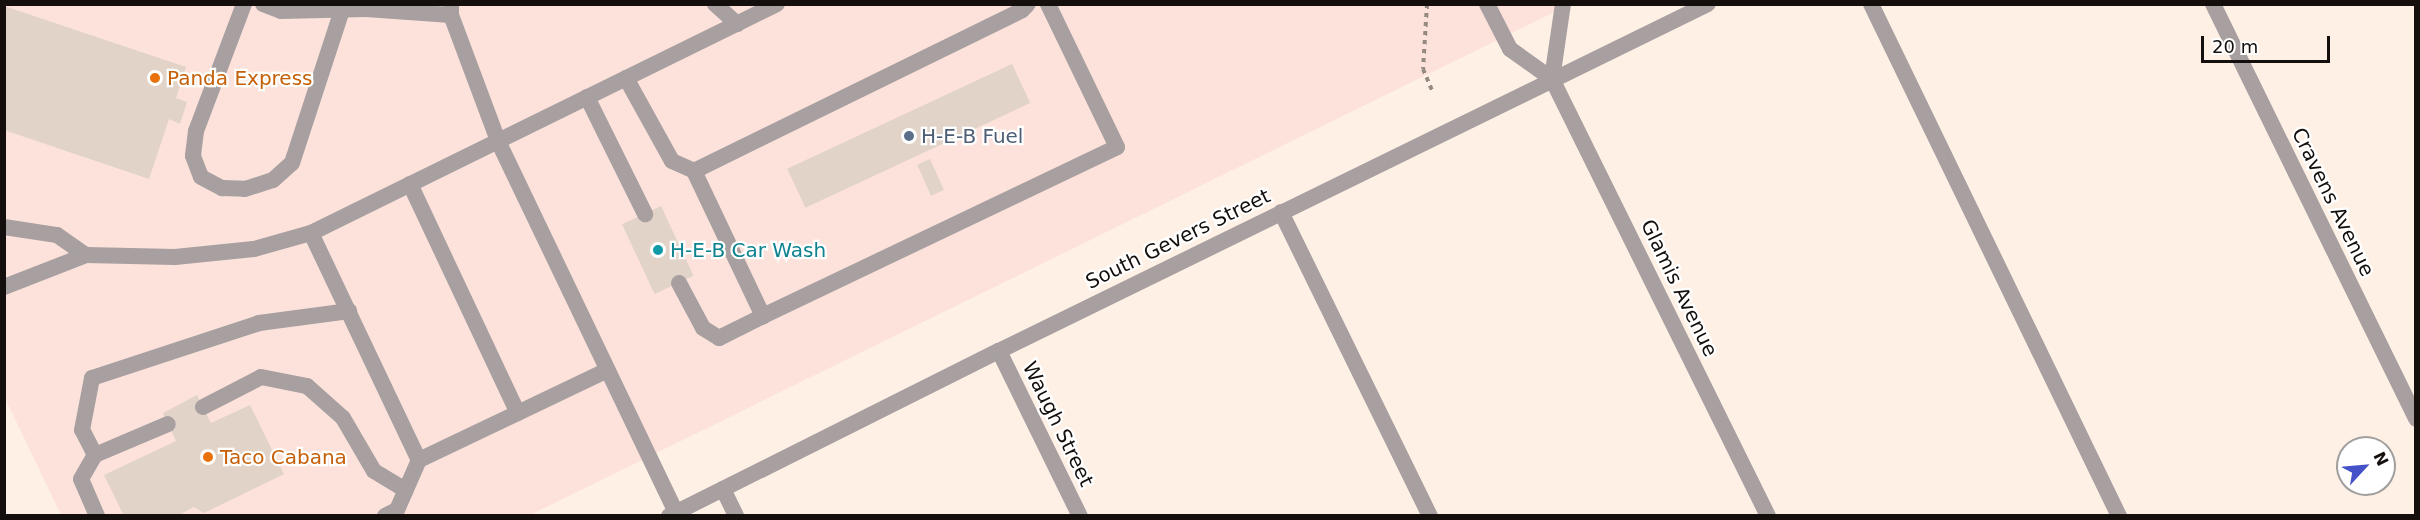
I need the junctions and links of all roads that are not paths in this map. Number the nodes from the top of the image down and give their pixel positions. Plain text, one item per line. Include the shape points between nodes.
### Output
1 (244, 4) edge
2 (263, 4) edge
3 (715, 4) edge
4 (777, 4) edge
5 (1028, 4) edge
6 (1048, 4) edge
7 (1487, 4) edge
8 (1563, 4) edge
9 (1708, 4) edge
10 (1871, 4) edge
11 (2213, 4) edge
12 (342, 10) junction
13 (451, 10) edge
14 (737, 24) junction
15 (626, 78) junction
16 (1552, 79) junction
17 (587, 97) junction
18 (498, 141) junction
19 (694, 171) junction
20 (410, 184) junction
21 (1281, 212) junction
22 (645, 214) dead end
23 (4, 227) edge
24 (311, 233) junction
25 (86, 255) junction
26 (679, 283) dead end
27 (4, 287) edge
28 (349, 311) junction
29 (763, 316) junction
30 (999, 351) junction
31 (608, 370) junction
32 (203, 407) dead end
33 (518, 413) junction
34 (2415, 419) edge
35 (168, 424) dead end
36 (95, 455) junction
37 (419, 460) junction
38 (723, 489) junction
39 (406, 490) junction
40 (673, 514) edge
41 (97, 516) edge
42 (385, 516) edge
43 (736, 516) edge
44 (1080, 516) edge
45 (1430, 516) edge
46 (1768, 516) edge
47 (2119, 516) edge

1 - 12 street via 196,131 193,156 201,177 222,188 245,189 273,180 292,163
2 - 12 street via 281,11
3 - 14 street
4 - 14 street
5 - 19 street
6 - 29 street via 1117,147
7 - 16 street via 1510,49
8 - 16 street
9 - 16 street, South Gevers Street
10 - 47 street
11 - 34 street, Cravens Avenue
12 - 13 street
13 - 18 street
14 - 15 street
15 - 17 street
15 - 19 street via 672,161
16 - 21 street, South Gevers Street
16 - 46 street, Glamis Avenue
17 - 18 street
17 - 22 street
18 - 20 street
18 - 31 street
19 - 29 street
20 - 24 street
20 - 33 street
21 - 30 street, South Gevers Street
21 - 45 street
23 - 25 street via 57,235
24 - 25 street via 232,252 176,257
24 - 28 street
25 - 27 street
26 - 29 street via 703,327 719,338
28 - 36 street via 259,323 92,378 82,430
28 - 37 street
30 - 38 street, South Gevers Street
30 - 44 street, Waugh Street
31 - 33 street
31 - 40 street
32 - 39 street via 261,376 308,386 343,418 374,471
33 - 37 street
35 - 36 street
36 - 41 street via 81,479
37 - 39 street
38 - 40 street, South Gevers Street
38 - 43 street
39 - 42 street via 397,510

